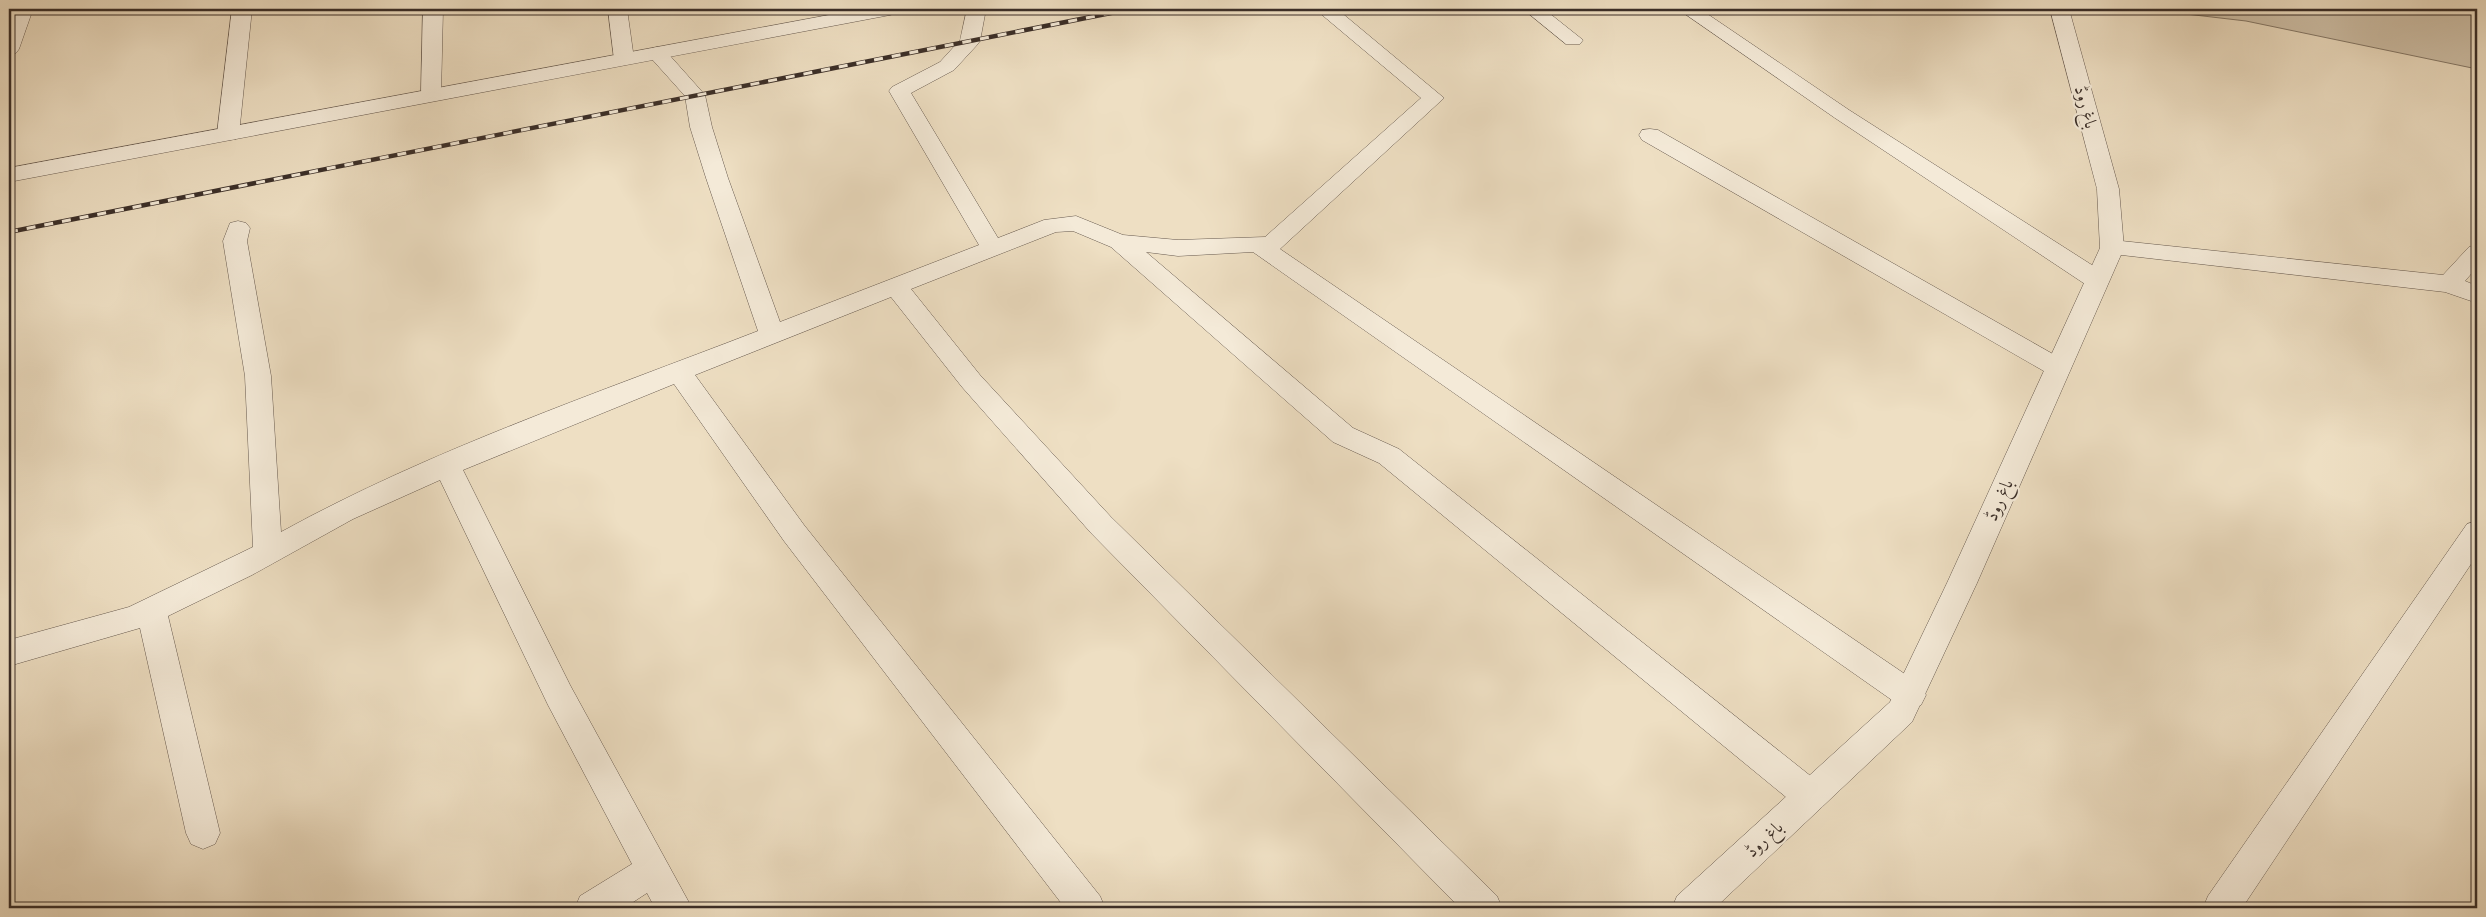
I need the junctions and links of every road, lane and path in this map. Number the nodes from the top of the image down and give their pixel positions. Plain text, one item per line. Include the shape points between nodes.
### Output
1 (22, 9) edge
2 (242, 9) edge
3 (433, 9) edge
4 (617, 9) edge
5 (890, 9) edge
6 (976, 9) edge
7 (1325, 9) edge
8 (1532, 9) edge
9 (1688, 9) edge
10 (2059, 9) edge
11 (1573, 40) dead end
12 (9, 49) edge
13 (657, 53) junction
14 (624, 59) junction
15 (431, 95) junction
16 (228, 134) junction
17 (1650, 135) dead end
18 (9, 175) edge
19 (238, 228) dead end
20 (1119, 242) junction
21 (1258, 245) junction
22 (992, 248) junction
23 (2112, 248) junction
24 (2477, 252) edge
25 (2097, 280) junction
26 (2449, 284) junction
27 (896, 287) junction
28 (2477, 295) edge
29 (772, 336) junction
30 (2058, 368) junction
31 (679, 372) junction
32 (447, 465) junction
33 (2477, 532) edge
34 (268, 552) junction
35 (151, 610) junction
36 (9, 653) edge
37 (1910, 695) junction
38 (1810, 796) junction
39 (203, 833) dead end
40 (653, 870) junction
41 (593, 908) edge
42 (674, 908) edge
43 (1087, 908) edge
44 (1484, 908) edge
45 (1690, 908) edge
46 (2221, 908) edge

1 - 12 street
2 - 16 street
3 - 15 street
4 - 14 street
5 - 13 street
6 - 22 street via 970,41 947,66 899,91
7 - 21 street via 1434,98 1270,244
8 - 11 street
9 - 25 street
10 - 23 street, باغ روڈ via 2108,190
13 - 14 street
13 - 29 street via 695,95 717,178
14 - 15 street
15 - 16 street
16 - 18 street
17 - 30 street
19 - 34 street via 235,241 258,376
20 - 21 street via 1178,248
20 - 22 street via 1076,223 1052,225
20 - 38 street via 1343,435 1390,456
21 - 37 street
22 - 27 street
23 - 25 street, باغ روڈ
23 - 26 street
24 - 26 street
25 - 30 street, باغ روڈ
26 - 28 street
27 - 29 street
27 - 44 street via 971,381 1101,525
29 - 31 street
30 - 37 street, باغ روڈ
31 - 32 street
31 - 43 street via 794,533
32 - 34 street via 343,511
32 - 40 street via 558,695
33 - 46 street
34 - 35 street
35 - 36 street
35 - 39 street
37 - 38 street, باغ روڈ via 1901,712
38 - 45 street, باغ روڈ
40 - 41 street
40 - 42 street

